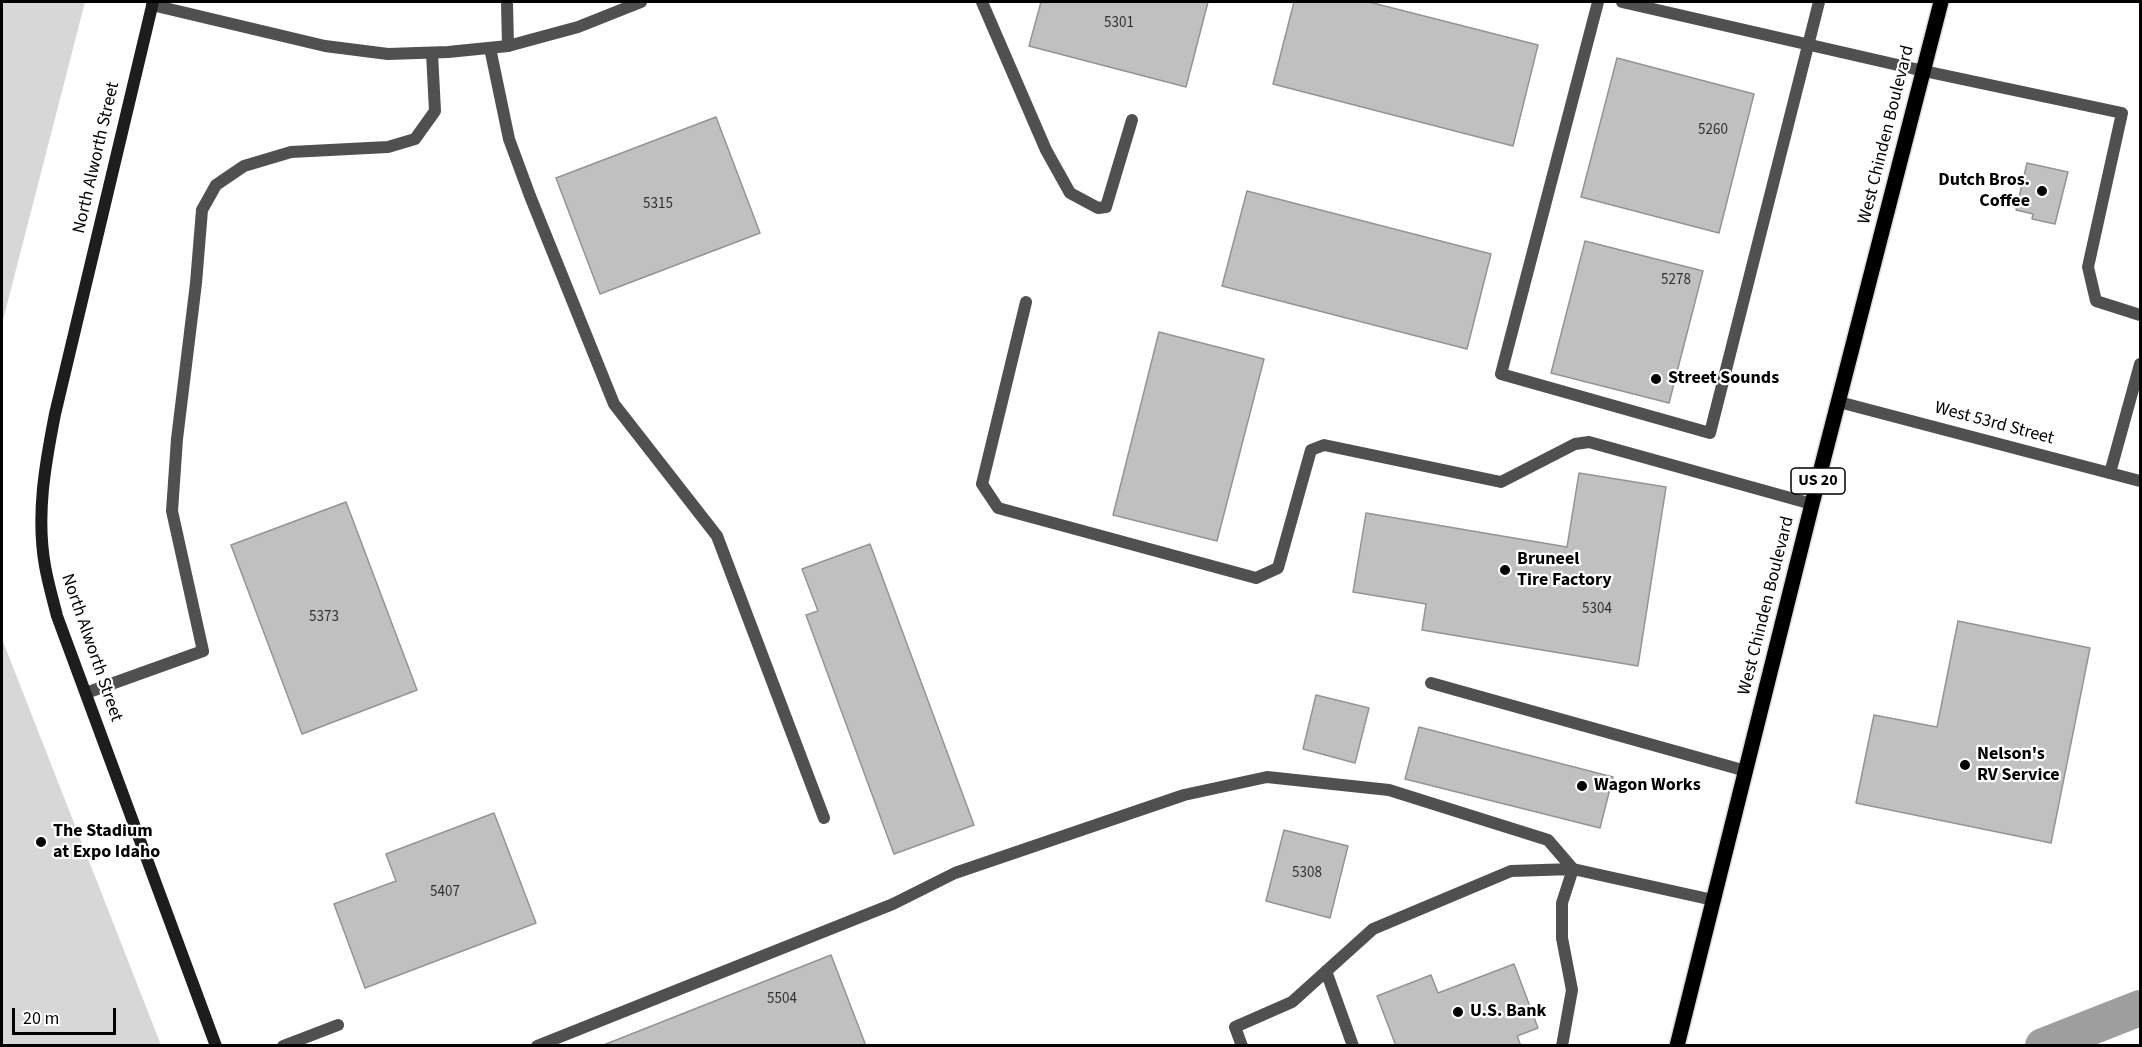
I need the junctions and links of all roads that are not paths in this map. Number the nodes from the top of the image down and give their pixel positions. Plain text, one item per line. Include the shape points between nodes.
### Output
1 (507, 2) edge
2 (641, 2) edge
3 (982, 2) edge
4 (1598, 2) edge
5 (1622, 2) edge
6 (1819, 2) edge
7 (1941, 2) edge
8 (153, 3) edge
9 (1808, 44) junction
10 (508, 46) junction
11 (490, 48) junction
12 (432, 53) junction
13 (1924, 71) junction
14 (1132, 120) dead end
15 (1026, 302) dead end
16 (2140, 315) edge
17 (2140, 364) edge
18 (1839, 402) junction
19 (2110, 473) junction
20 (2140, 481) edge
21 (1812, 504) junction
22 (1431, 683) dead end
23 (86, 693) junction
24 (1746, 771) junction
25 (824, 818) dead end
26 (1573, 869) junction
27 (1713, 900) junction
28 (1326, 971) junction
29 (338, 1025) dead end
30 (216, 1046) edge
31 (283, 1046) edge
32 (537, 1046) edge
33 (1242, 1046) edge
34 (1353, 1046) edge
35 (1562, 1046) edge
36 (1677, 1046) edge

1 - 10 street
2 - 10 street via 578,27
3 - 14 street via 1046,150 1070,193 1098,208 1106,207
4 - 9 street via 1501,374 1710,433
5 - 9 street
6 - 9 street
7 - 13 main road, West Chinden Boulevard / US 20
8 - 12 street via 325,46 388,54
8 - 23 street, North Alworth Street via 44,469 41,515 45,566 57,616
9 - 13 street
10 - 11 street
11 - 12 street
11 - 25 street via 513,148 614,404 717,536
12 - 23 street via 435,111 416,140 388,147 291,152 244,166 216,185 202,210 172,511 203,651
13 - 16 street via 2122,113 2088,267 2096,301
13 - 18 main road, West Chinden Boulevard / US 20
15 - 21 street via 982,484 998,508 1256,578 1278,568 1311,450 1324,445 1501,482 1575,444 1589,442
17 - 19 street
18 - 19 street, West 53rd Street
18 - 21 main road, West Chinden Boulevard / US 20
19 - 20 street, West 53rd Street
21 - 24 main road, West Chinden Boulevard / US 20
22 - 24 street
23 - 30 street, North Alworth Street
24 - 27 main road, West Chinden Boulevard / US 20
26 - 27 street
26 - 28 street via 1511,871 1373,929
26 - 32 street via 1548,840 1389,790 1268,777 1184,795 955,873 893,904
26 - 35 street via 1562,903 1562,938 1572,990
27 - 36 main road, West Chinden Boulevard / US 20
28 - 33 street via 1292,1002 1235,1027
28 - 34 street
29 - 31 street

